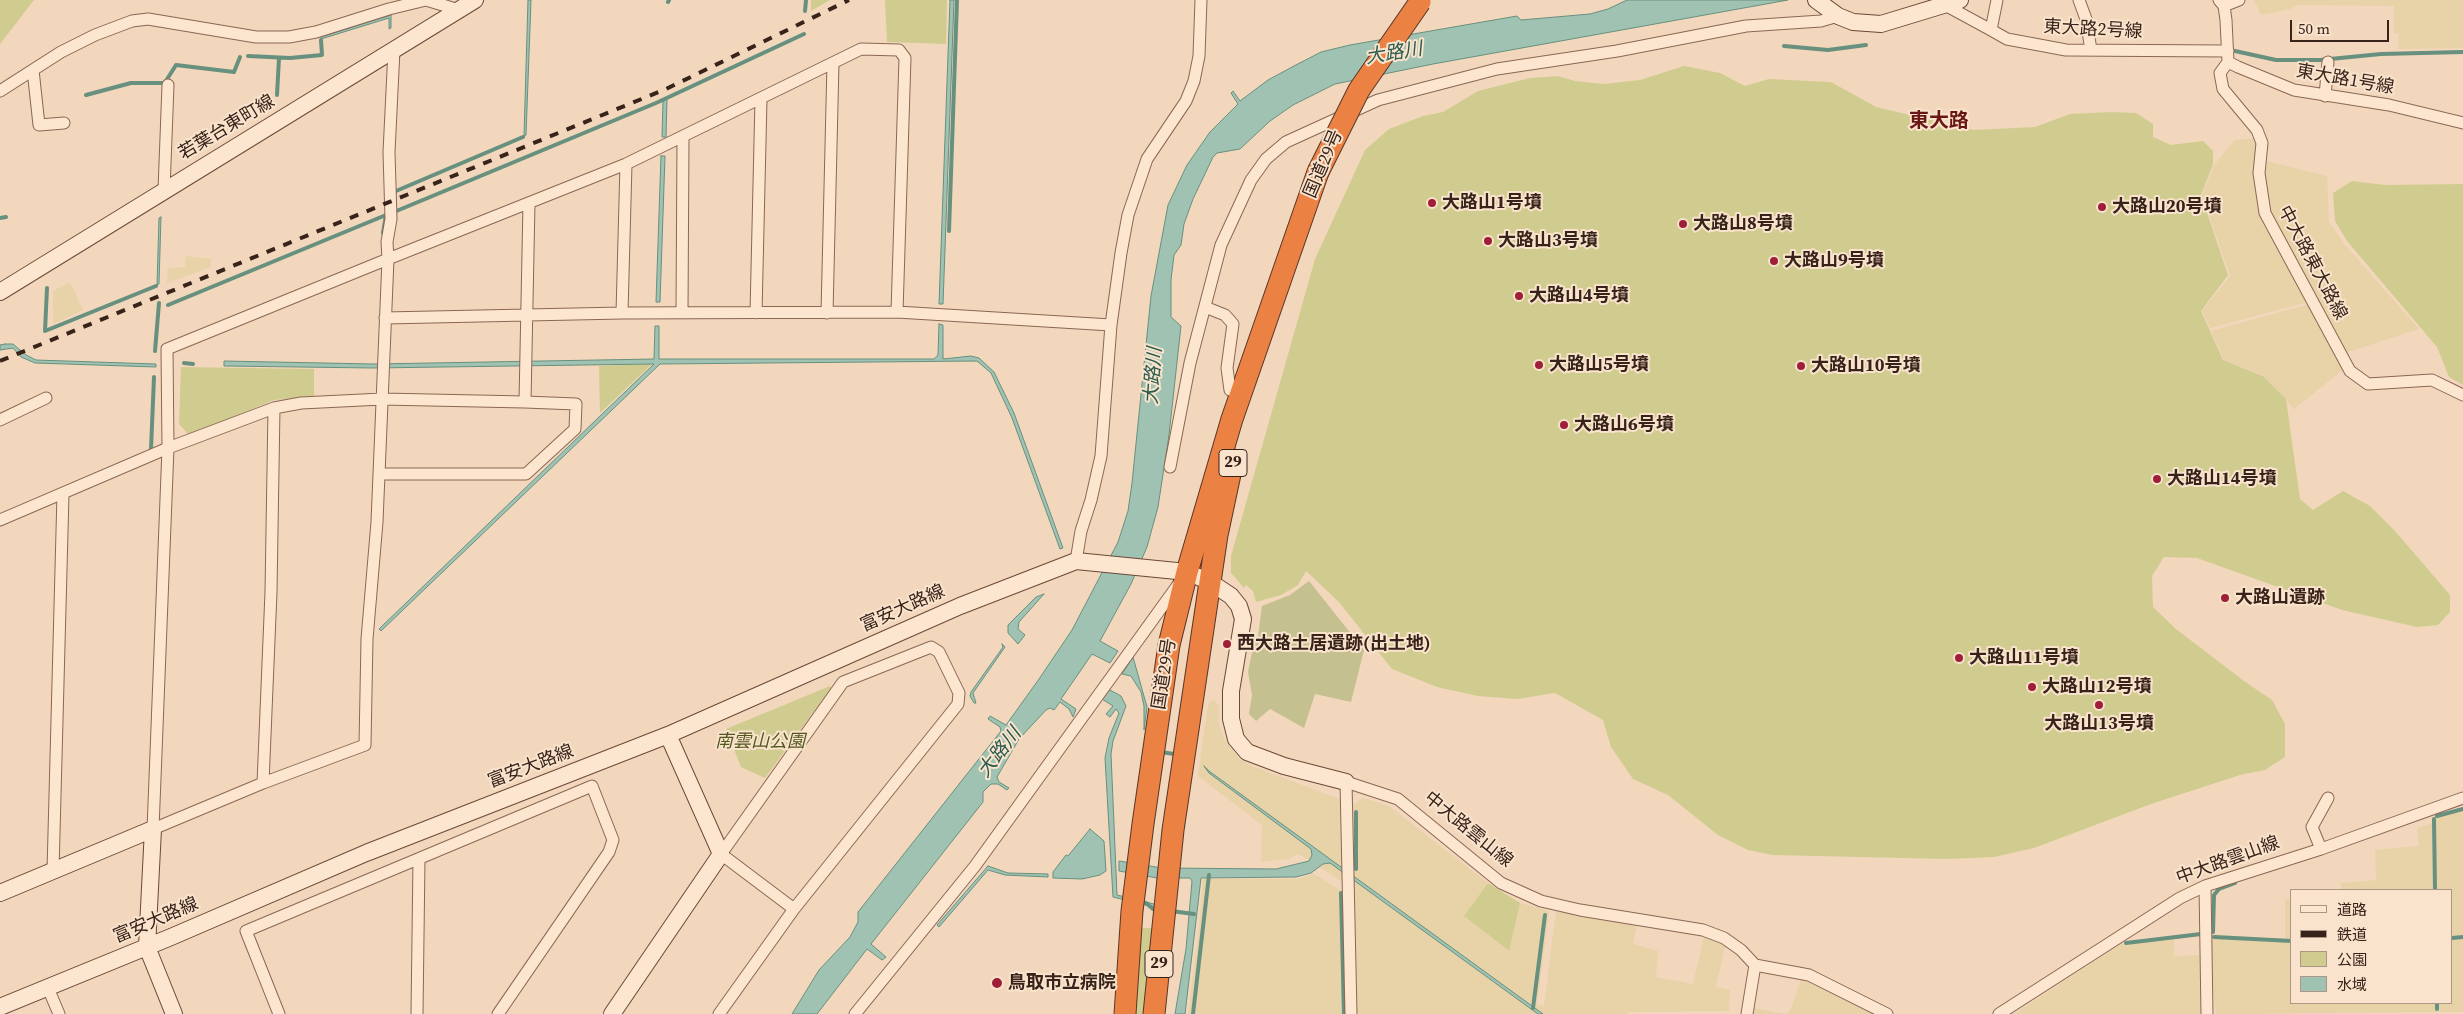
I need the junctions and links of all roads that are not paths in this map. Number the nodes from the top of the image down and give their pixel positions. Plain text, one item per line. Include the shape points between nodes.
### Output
1 (378, 0) edge
2 (475, 0) edge
3 (1201, 0) edge
4 (1817, 0) edge
5 (1997, 0) edge
6 (2079, 0) edge
7 (2239, 0) edge
8 (1421, 1) edge
9 (1953, 3) edge
10 (2221, 3) edge
11 (459, 10) junction
12 (377, 13) junction
13 (1838, 16) junction
14 (1991, 30) junction
15 (394, 50) junction
16 (2091, 50) junction
17 (2228, 57) junction
18 (2328, 62) dead end
19 (833, 63) junction
20 (33, 70) junction
21 (168, 85) dead end
22 (0, 91) edge
23 (2325, 96) junction
24 (761, 99) junction
25 (2463, 122) edge
26 (64, 123) dead end
27 (683, 138) junction
28 (626, 164) junction
29 (164, 190) junction
30 (529, 203) junction
31 (388, 259) junction
32 (0, 292) edge
33 (1206, 307) junction
34 (898, 312) junction
35 (622, 313) junction
36 (682, 313) junction
37 (756, 313) junction
38 (827, 313) junction
39 (526, 314) junction
40 (385, 318) junction
41 (1111, 325) junction
42 (1259, 345) junction
43 (1230, 390) dead end
44 (2463, 395) edge
45 (46, 398) dead end
46 (382, 399) junction
47 (525, 402) junction
48 (274, 408) junction
49 (0, 420) edge
50 (168, 448) junction
51 (1170, 468) dead end
52 (379, 474) junction
53 (63, 494) junction
54 (0, 520) edge
55 (1076, 561) junction
56 (1187, 572) junction
57 (1210, 582) junction
58 (668, 735) junction
59 (1346, 782) junction
60 (263, 783) junction
61 (2328, 798) dead end
62 (2463, 798) edge
63 (153, 829) junction
64 (2321, 849) junction
65 (721, 854) junction
66 (419, 859) junction
67 (52, 871) junction
68 (2205, 886) junction
69 (0, 893) edge
70 (794, 910) junction
71 (147, 947) junction
72 (1755, 965) junction
73 (48, 988) junction
74 (0, 1007) edge
75 (59, 1014) edge
76 (174, 1014) edge
77 (280, 1014) edge
78 (418, 1014) edge
79 (498, 1014) edge
80 (612, 1014) edge
81 (719, 1014) edge
82 (854, 1014) edge
83 (1125, 1014) edge
84 (1154, 1014) edge
85 (1351, 1014) edge
86 (1747, 1014) edge
87 (1887, 1014) edge
88 (2000, 1014) edge
89 (2207, 1014) edge

1 - 12 street
2 - 11 street, 若葉台東町線
3 - 41 street via 1199,56 1194,81 1186,101 1160,137 1138,180 1121,252
4 - 13 street
5 - 14 street
6 - 16 street
7 - 10 street
8 - 42 highway, 国道29号 / 29, bridge via 1359,90 1318,172
9 - 13 street via 1881,24 1853,22
9 - 14 street, 東大路2号線
10 - 17 street
11 - 12 street via 426,0
11 - 15 street, 若葉台東町線
12 - 20 street via 289,37 256,37 148,19 132,21 95,35
13 - 33 street via 1821,21 1746,26 1497,69 1378,100 1317,126 1286,142 1266,159 1251,180 1221,245
14 - 16 street, 東大路2号線 via 2007,39 2052,48
15 - 29 street, 若葉台東町線
15 - 31 street
16 - 17 street, 東大路2号線
17 - 23 street, 東大路1号線 via 2256,76 2294,90
17 - 44 street, 中大路東大路線 via 2220,73 2223,89 2256,130 2262,143 2259,174 2265,213 2350,371 2368,384 2432,380
18 - 23 street
19 - 24 street
19 - 34 street via 861,49 899,50 905,58
19 - 38 street
20 - 22 street
20 - 26 street via 39,125
21 - 29 street
23 - 25 street, 東大路1号線
24 - 27 street
24 - 37 street
27 - 28 street
27 - 36 street
28 - 30 street
28 - 35 street
29 - 32 street, 若葉台東町線
30 - 31 street
30 - 39 street
31 - 40 street
31 - 50 street via 167,349
33 - 43 street via 1225,315 1233,324 1227,368
33 - 51 street via 1190,363
34 - 38 street
34 - 41 street
35 - 36 street
35 - 39 street
36 - 37 street
37 - 38 street
39 - 40 street
39 - 47 street
40 - 46 street
41 - 55 street via 1100,456
42 - 56 highway, 国道29号 / 29 via 1232,419
42 - 57 highway, 国道29号 / 29 via 1217,535
45 - 49 street
46 - 47 street
46 - 48 street via 301,402
46 - 52 street
47 - 52 street via 576,404 575,429 526,474
48 - 50 street
48 - 60 street
50 - 53 street
50 - 63 street
52 - 60 street via 367,639 366,745
53 - 54 street
53 - 67 street
55 - 56 street, 中大路雲山線
55 - 58 street, 富安大路線 via 960,606
56 - 57 street, 中大路雲山線
56 - 82 street via 974,866
56 - 83 highway, 国道29号 / 29 via 1169,645 1155,735 1132,911
57 - 59 street, 中大路雲山線 via 1231,596 1243,619 1232,691 1231,719 1236,739 1247,752 1284,766
57 - 84 highway, 国道29号 / 29 via 1173,830
58 - 65 street
58 - 71 street, 富安大路線 via 366,852
59 - 72 street, 中大路雲山線 via 1398,799 1501,883 1541,901 1704,930 1724,938
59 - 85 street
60 - 63 street
61 - 64 street via 2312,827
62 - 64 street, 中大路雲山線
63 - 67 street
63 - 71 street
64 - 68 street, 中大路雲山線
65 - 70 street
65 - 70 street via 843,682 930,647 939,652 959,693 958,704
65 - 80 street
66 - 77 street via 246,931
66 - 78 street
66 - 79 street via 592,786 613,840 609,852
67 - 69 street
68 - 88 street, 中大路雲山線 via 2180,898
68 - 89 street
70 - 81 street
71 - 73 street, 富安大路線
71 - 76 street
72 - 86 street
72 - 87 street via 1809,975
73 - 74 street, 富安大路線
73 - 75 street

